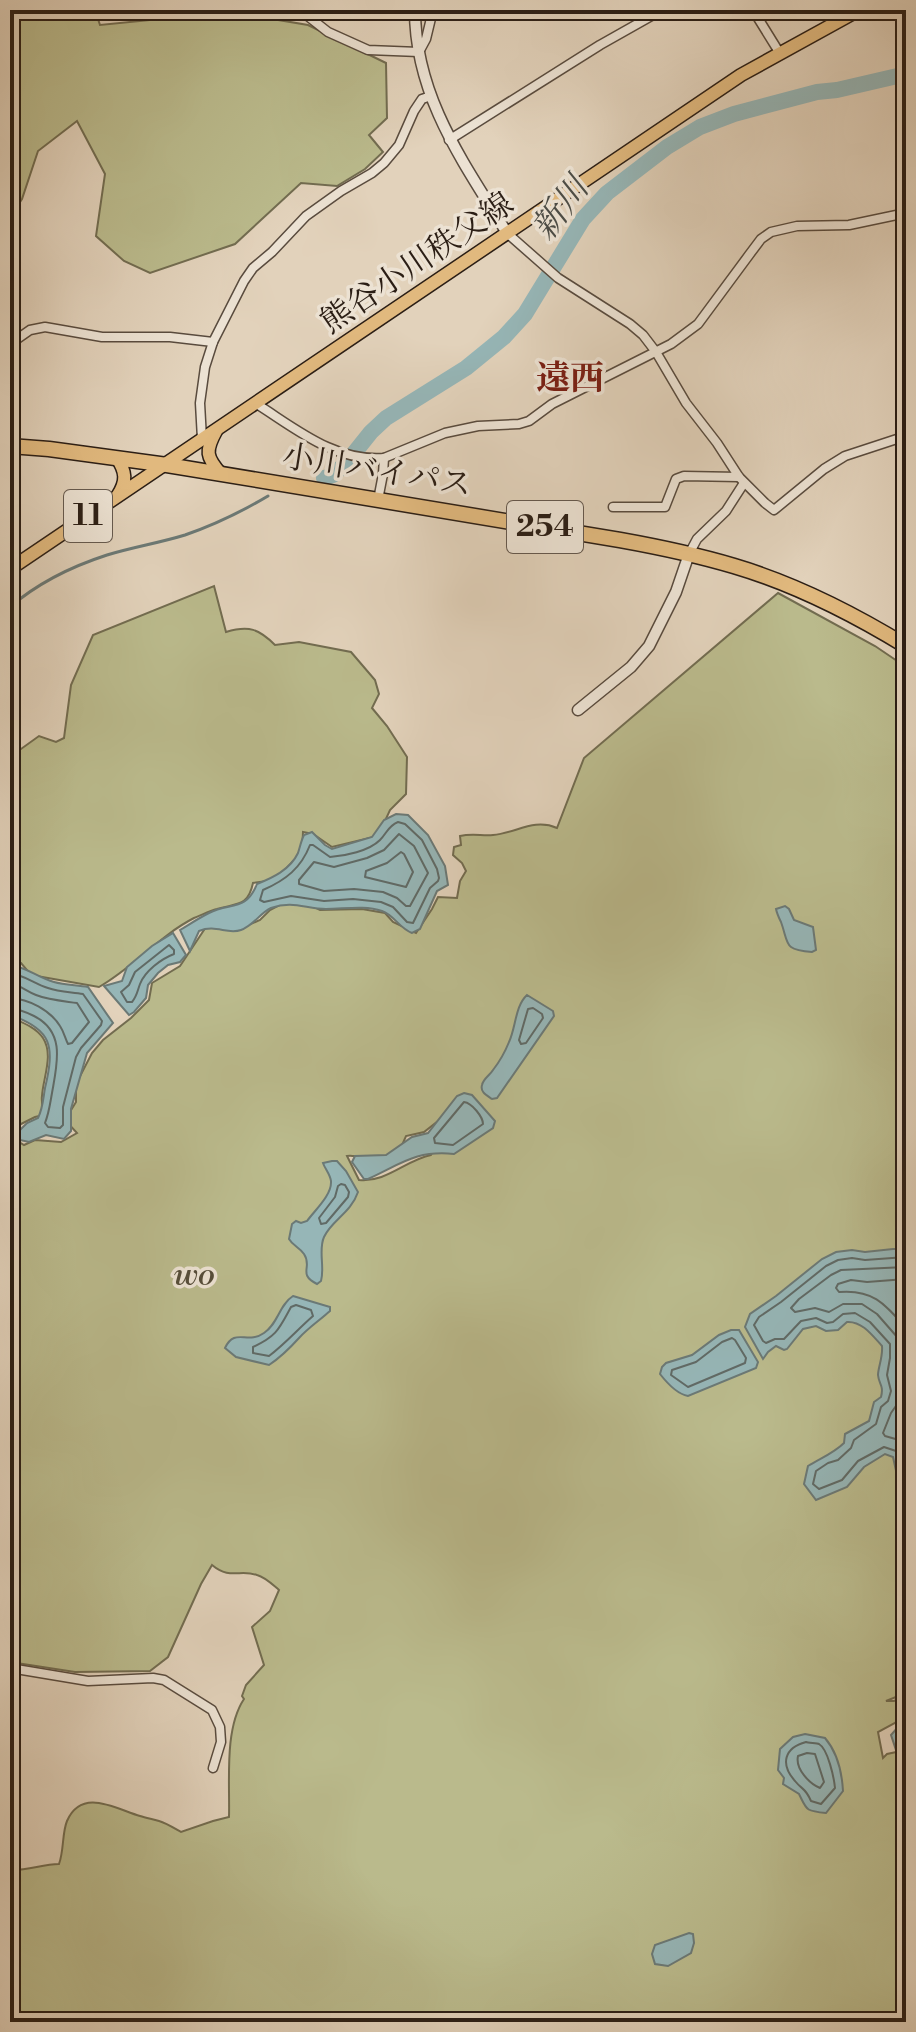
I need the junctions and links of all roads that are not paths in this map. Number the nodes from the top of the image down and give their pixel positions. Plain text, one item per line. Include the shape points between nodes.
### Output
1 (300, 10) edge
2 (415, 10) edge
3 (433, 10) edge
4 (662, 10) edge
5 (753, 10) edge
6 (859, 10) edge
7 (419, 52) junction
8 (779, 52) junction
9 (431, 96) junction
10 (449, 140) junction
11 (906, 213) edge
12 (507, 233) junction
13 (213, 342) junction
14 (10, 344) edge
15 (656, 352) junction
16 (255, 403) junction
17 (218, 428) junction
18 (906, 436) edge
19 (202, 439) junction
20 (10, 446) edge
21 (117, 458) junction
22 (384, 458) junction
23 (167, 465) junction
24 (221, 474) junction
25 (741, 480) junction
26 (118, 495) junction
27 (378, 500) junction
28 (613, 507) dead end
29 (689, 554) junction
30 (10, 569) edge
31 (906, 646) edge
32 (578, 710) dead end
33 (10, 1668) edge
34 (213, 1768) dead end

1 - 7 street via 328,32 368,50
2 - 7 street
3 - 7 street
4 - 10 street
5 - 8 street
6 - 8 main road, 熊谷小川秩父線 / 11
7 - 9 street
8 - 12 main road, 熊谷小川秩父線 / 11
9 - 10 street
9 - 13 street via 422,99 384,163 306,216 253,268
10 - 12 street
11 - 15 street via 771,232 698,324
12 - 15 street via 558,278 630,324
12 - 16 main road, 熊谷小川秩父線 / 11
13 - 14 street via 102,337 45,327
13 - 19 street via 200,403
15 - 22 street via 529,421 445,433
15 - 25 street
16 - 17 main road, 熊谷小川秩父線 / 11
16 - 22 street via 326,448
17 - 19 main road, 熊谷小川秩父線 / 11
17 - 24 main road via 209,457
18 - 25 street via 845,456 774,510
19 - 23 main road, 熊谷小川秩父線 / 11
20 - 21 highway, 小川バイパス / 254
21 - 23 highway, 小川バイパス / 254
21 - 26 main road via 126,478
22 - 27 street
23 - 24 highway, 小川バイパス / 254
23 - 26 main road, 熊谷小川秩父線 / 11
24 - 27 highway, 小川バイパス / 254
25 - 28 street via 684,476 676,479 665,507
25 - 29 street via 726,511
26 - 30 main road, 熊谷小川秩父線 / 11
27 - 29 highway, 小川バイパス / 254
29 - 31 highway, 小川バイパス / 254 via 779,582
29 - 32 street via 649,646
33 - 34 street via 88,1681 164,1680 212,1710 221,1742

